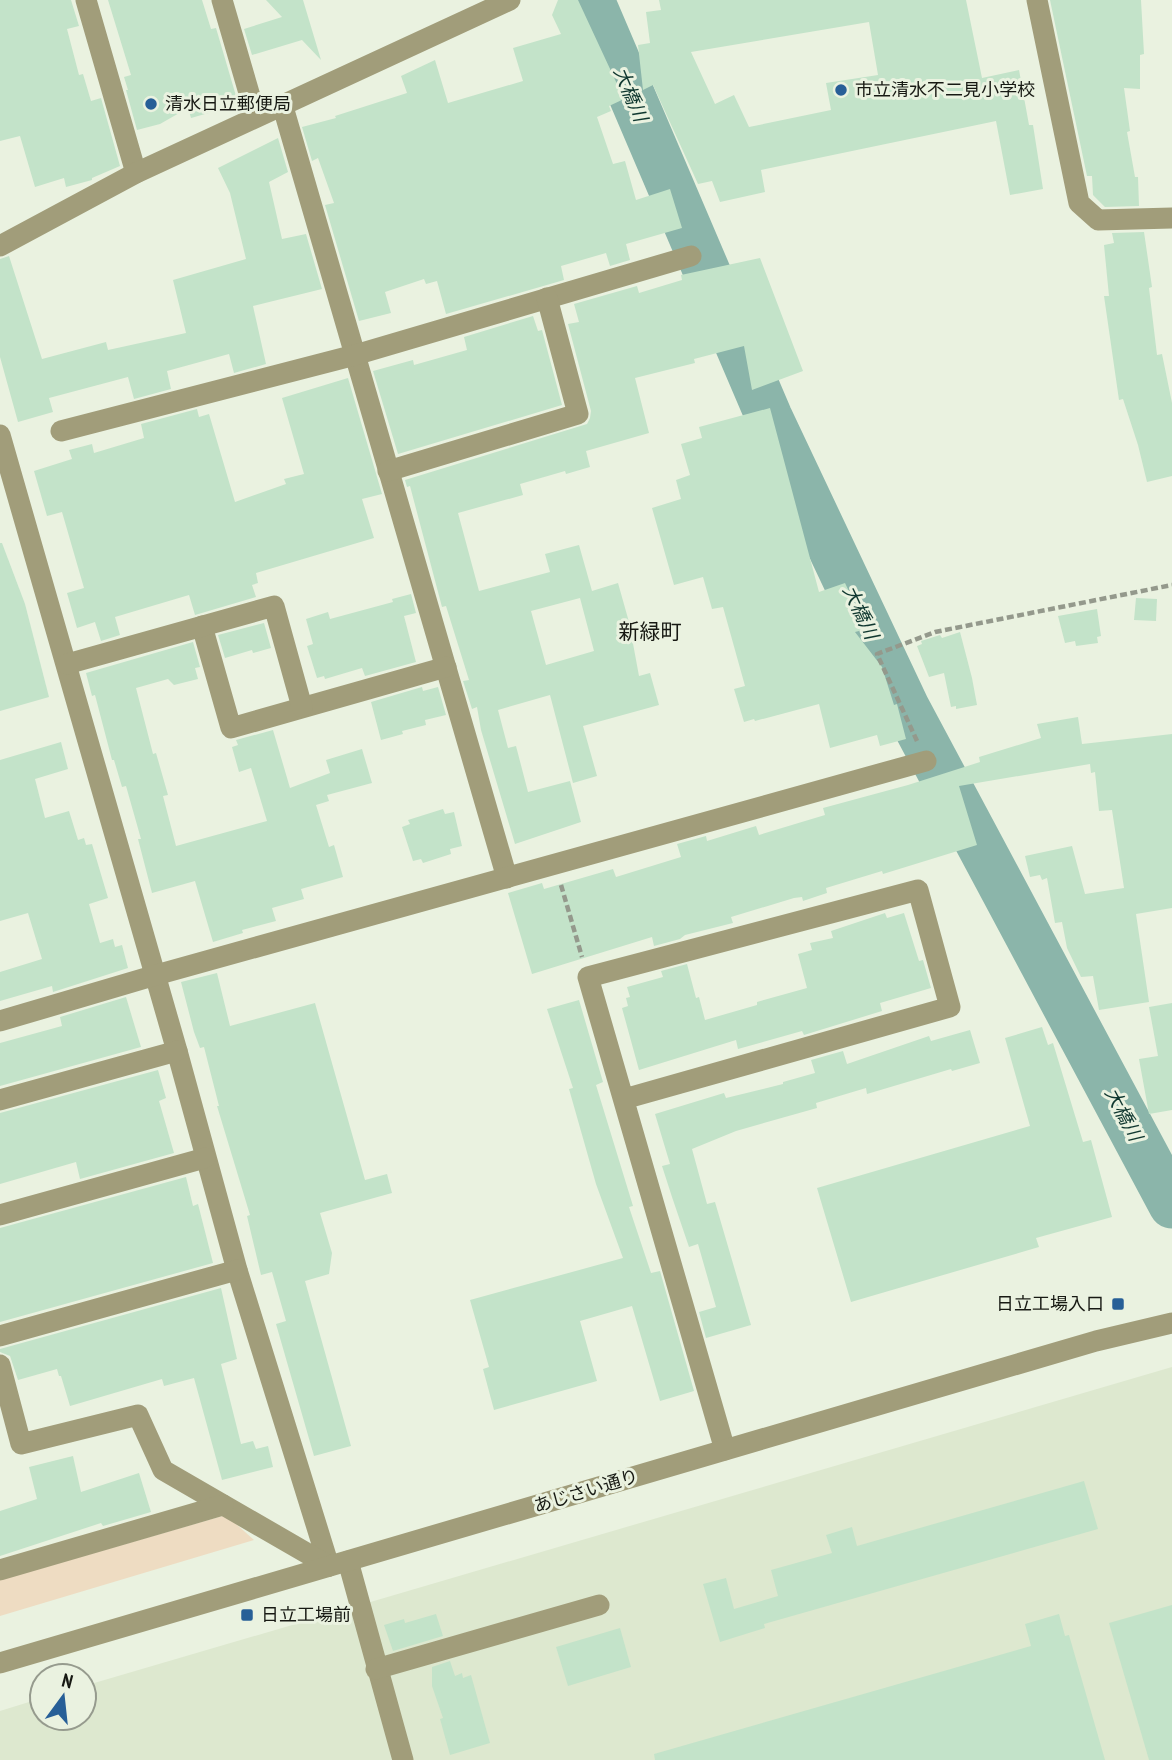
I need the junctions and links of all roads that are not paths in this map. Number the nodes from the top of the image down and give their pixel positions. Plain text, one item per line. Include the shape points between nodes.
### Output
1 (86, 0) edge
2 (222, 0) edge
3 (510, 0) edge
4 (1037, 0) edge
5 (283, 107) junction
6 (256, 117) junction
7 (136, 173) junction
8 (1172, 218) edge
9 (0, 246) edge
10 (691, 256) dead end
11 (547, 298) junction
12 (355, 355) junction
13 (61, 431) dead end
14 (0, 435) edge
15 (388, 471) junction
16 (202, 626) junction
17 (66, 664) junction
18 (446, 667) junction
19 (302, 707) junction
20 (926, 761) road end
21 (506, 878) junction
22 (156, 975) junction
23 (0, 1021) edge
24 (177, 1051) junction
25 (624, 1099) junction
26 (0, 1100) edge
27 (205, 1158) junction
28 (0, 1215) edge
29 (237, 1270) junction
30 (1172, 1323) edge
31 (0, 1336) edge
32 (0, 1365) edge
33 (725, 1450) junction
34 (223, 1505) junction
35 (338, 1564) junction
36 (0, 1570) edge
37 (599, 1605) dead end
38 (0, 1662) edge
39 (376, 1669) junction
40 (403, 1760) edge

1 - 7 street
2 - 6 street
3 - 5 street
4 - 8 street via 1079,203 1098,220
5 - 6 street
5 - 12 street
6 - 7 street
7 - 9 street
10 - 11 street
11 - 12 street
11 - 15 street via 579,414
12 - 13 street
12 - 15 street
14 - 17 street
15 - 18 street
16 - 17 street
16 - 19 street via 274,606
16 - 19 street via 230,728
17 - 22 street
18 - 19 street
18 - 21 street
20 - 21 street
21 - 22 street
22 - 23 street
22 - 24 street
24 - 26 street
24 - 27 street
25 - 25 street via 950,1007 918,890 588,977
25 - 33 street
27 - 28 street
27 - 29 street
29 - 31 street
29 - 35 street
30 - 33 street, あじさい通り
32 - 34 street via 21,1444 138,1415 163,1470
33 - 35 street, あじさい通り
34 - 35 street
34 - 36 street
35 - 38 street, あじさい通り
35 - 39 street
37 - 39 street
39 - 40 street

